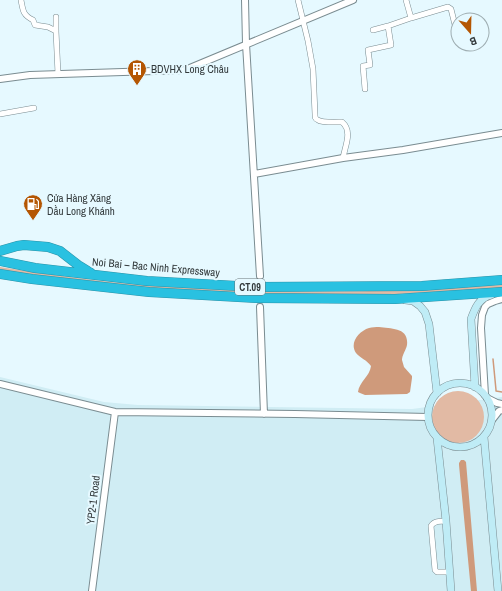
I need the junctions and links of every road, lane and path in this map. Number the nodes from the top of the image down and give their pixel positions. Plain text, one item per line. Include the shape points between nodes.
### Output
1 (21, 0) edge
2 (245, 0) edge
3 (298, 0) edge
4 (353, 0) edge
5 (406, 0) edge
6 (452, 12) edge
7 (56, 17) dead end
8 (411, 18) junction
9 (303, 21) junction
10 (388, 26) junction
11 (373, 30) dead end
12 (56, 31) junction
13 (246, 44) junction
14 (58, 74) junction
15 (0, 79) edge
16 (365, 89) dead end
17 (34, 108) dead end
18 (0, 114) edge
19 (502, 133) edge
20 (343, 158) junction
21 (254, 174) junction
22 (0, 251) edge
23 (0, 262) edge
24 (0, 274) edge
25 (94, 275) junction
26 (260, 276) tunnel mouth
27 (502, 280) edge
28 (502, 296) edge
29 (395, 299) junction
30 (260, 307) tunnel mouth
31 (0, 384) edge
32 (475, 387) junction
33 (437, 393) junction
34 (486, 396) junction
35 (502, 404) edge
36 (502, 410) edge
37 (115, 412) junction
38 (264, 414) junction
39 (428, 417) junction
40 (492, 420) junction
41 (484, 437) junction
42 (437, 438) junction
43 (446, 521) junction
44 (450, 572) junction
45 (92, 591) edge
46 (451, 591) edge
47 (498, 591) edge

1 - 12 street via 24,14 33,20 35,25
2 - 13 street
3 - 9 street
4 - 9 street
5 - 8 street
6 - 8 street via 450,7
7 - 12 street
8 - 10 street
9 - 13 street
9 - 20 street via 313,69 316,118 345,124 348,133
10 - 11 street
10 - 16 street via 391,45 368,50 370,65 363,66
12 - 14 street
13 - 14 street via 185,70
13 - 21 street
14 - 15 street
17 - 18 street
19 - 20 street
20 - 21 street
21 - 26 street
22 - 25 highway via 24,245 54,248
23 - 25 highway, Noi Bai – Bac Ninh Expressway / CT.09
24 - 29 highway, CT.09 via 149,292 256,298
25 - 27 highway, Noi Bai – Bac Ninh Expressway / CT.09 via 147,281 256,287 422,286
28 - 29 highway, CT.09
28 - 32 main road via 486,296 474,309 471,319
28 - 34 street via 488,304 482,315
29 - 33 main road via 413,301 425,312 429,324
30 - 38 street
31 - 37 street
32 - 33 main road via 456,384 447,386
32 - 34 main road
33 - 39 main road via 431,402
34 - 35 street
34 - 40 main road via 492,409
36 - 40 street
37 - 38 street
37 - 45 street, YP2-1 Road
38 - 39 street
39 - 42 main road
40 - 41 main road
41 - 42 main road via 474,444 461,447 447,445
41 - 47 main road
42 - 43 main road
43 - 44 main road
43 - 44 street via 436,522 431,526 435,570
44 - 46 main road

